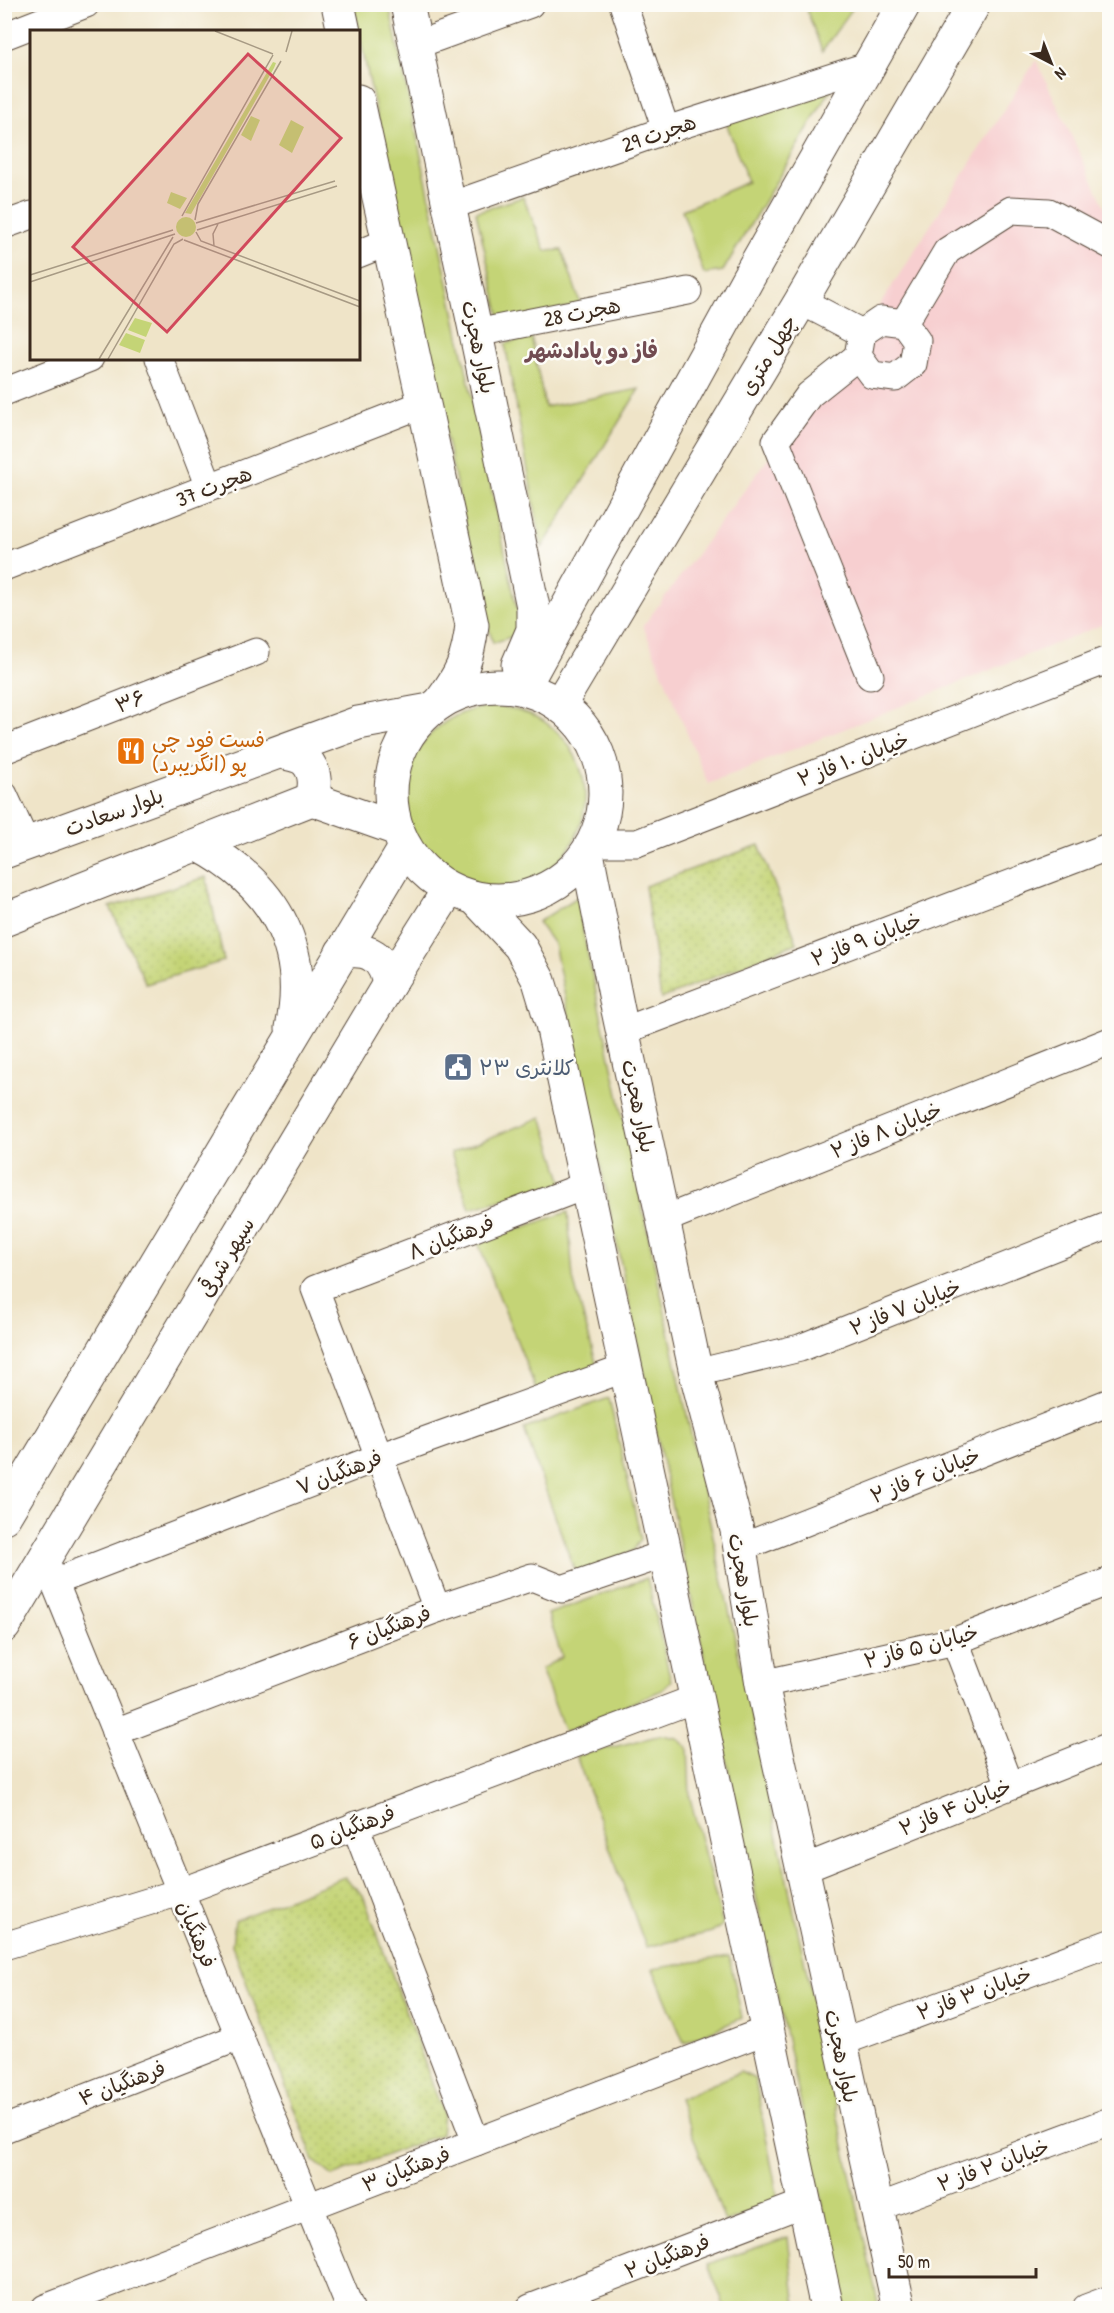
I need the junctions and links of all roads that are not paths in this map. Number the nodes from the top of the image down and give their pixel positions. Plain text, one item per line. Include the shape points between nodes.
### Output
1 (86, 4) edge
2 (338, 4) edge
3 (407, 4) edge
4 (530, 4) edge
5 (623, 4) edge
6 (904, 4) edge
7 (974, 4) edge
8 (344, 30) edge
9 (4, 36) edge
10 (416, 45) junction
11 (870, 65) junction
12 (360, 110) edge
13 (666, 130) junction
14 (450, 206) junction
15 (30, 216) edge
16 (4, 225) edge
17 (388, 242) junction
18 (1110, 245) edge
19 (360, 253) edge
20 (688, 291) dead end
21 (801, 301) junction
22 (904, 323) junction
23 (476, 333) junction
24 (860, 345) junction
25 (85, 360) edge
26 (160, 360) edge
27 (4, 392) edge
28 (423, 404) junction
29 (209, 487) junction
30 (4, 567) edge
31 (256, 652) dead end
32 (1110, 659) edge
33 (870, 676) dead end
34 (516, 687) junction
35 (560, 705) junction
36 (435, 706) junction
37 (4, 750) edge
38 (282, 752) junction
39 (4, 795) edge
40 (312, 799) junction
41 (401, 838) junction
42 (199, 844) junction
43 (1110, 846) edge
44 (15, 848) edge
45 (590, 848) junction
46 (462, 893) junction
47 (4, 920) edge
48 (342, 952) junction
49 (388, 984) junction
50 (623, 1031) junction
51 (290, 1037) junction
52 (1110, 1041) edge
53 (586, 1185) junction
54 (663, 1220) junction
55 (1110, 1226) edge
56 (626, 1368) junction
57 (696, 1372) junction
58 (1110, 1402) edge
59 (379, 1457) junction
60 (4, 1517) edge
61 (740, 1548) junction
62 (665, 1554) junction
63 (50, 1571) junction
64 (1110, 1581) edge
65 (437, 1609) junction
66 (4, 1626) edge
67 (955, 1641) junction
68 (762, 1684) junction
69 (697, 1698) junction
70 (115, 1732) junction
71 (1110, 1746) edge
72 (1010, 1785) junction
73 (356, 1825) junction
74 (802, 1869) junction
75 (180, 1892) junction
76 (1110, 1943) edge
77 (4, 1946) edge
78 (767, 2030) junction
79 (239, 2037) junction
80 (839, 2043) junction
81 (1110, 2121) edge
82 (4, 2129) edge
83 (476, 2142) junction
84 (804, 2203) junction
85 (308, 2207) junction
86 (876, 2208) junction
87 (1110, 2299) edge
88 (45, 2308) edge
89 (350, 2308) edge
90 (530, 2308) edge
91 (827, 2308) edge
92 (899, 2308) edge
93 (1086, 2308) edge

1 - 9 street
2 - 8 main road
3 - 10 main road, بلوار هجرت
4 - 10 street
5 - 13 street
6 - 11 main road
7 - 21 main road, چهل متری
10 - 14 main road, بلوار هجرت
11 - 13 street, هجرت 29
11 - 34 main road
12 - 17 main road
13 - 14 street, هجرت 29
14 - 23 main road, بلوار هجرت
15 - 16 street
17 - 19 street
17 - 28 main road
18 - 22 street via 1049,213 1011,210 947,251
20 - 23 street, هجرت 28
21 - 24 street
21 - 35 main road, چهل متری
22 - 24 street via 881,320
22 - 24 street via 917,341 914,364 895,378 872,375
23 - 34 main road, بلوار هجرت via 533,607 533,630
24 - 33 street via 809,395 776,441
25 - 27 street
26 - 29 street
28 - 29 street, هجرت 37
28 - 36 main road via 472,625 469,651 459,676
29 - 30 street, هجرت 37
31 - 37 street, ۳۶
32 - 45 street, خیابان ۱۰ فاز ۲ via 637,843
34 - 35 main road
34 - 36 main road via 473,688
35 - 45 main road via 582,726 598,753 605,783 604,814
36 - 38 main road, بلوار سعادت via 358,723
36 - 41 main road via 412,729 394,768 391,803
38 - 40 main road via 302,759 312,772 316,786
38 - 44 main road, بلوار سعادت
39 - 44 street
40 - 41 main road
40 - 42 main road
41 - 46 main road via 424,871
41 - 48 main road
42 - 47 main road
42 - 51 main road via 243,872 261,891 286,935 297,986
43 - 50 street, خیابان ۹ فاز ۲
45 - 46 main road via 571,872 526,897 501,900
45 - 50 main road, بلوار هجرت
46 - 49 main road, سپهر شرقی
46 - 53 main road via 520,945 539,981 552,1024
48 - 49 main road via 368,952 386,971
48 - 51 main road
49 - 63 main road, سپهر شرقی
50 - 54 main road, بلوار هجرت
51 - 60 main road
52 - 54 street, خیابان ۸ فاز ۲
53 - 56 main road
53 - 59 street, فرهنگیان ۸ via 315,1289
54 - 57 main road, بلوار هجرت
55 - 57 street, خیابان ۷ فاز ۲ via 800,1348
56 - 59 street, فرهنگیان ۷
56 - 62 main road
57 - 61 main road, بلوار هجرت
58 - 61 street, خیابان ۶ فاز ۲
59 - 63 street, فرهنگیان ۷
59 - 65 street
61 - 68 main road, بلوار هجرت
62 - 65 street, فرهنگیان ۶ via 562,1589 532,1577
62 - 69 main road
63 - 66 main road, سپهر شرقی
63 - 70 street, فرهنگیان
64 - 67 street, خیابان ۵ فاز ۲
65 - 70 street, فرهنگیان ۶
67 - 68 street, خیابان ۵ فاز ۲
67 - 72 street
68 - 74 main road, بلوار هجرت
69 - 73 street, فرهنگیان ۵
69 - 78 main road
70 - 75 street, فرهنگیان
71 - 72 street, خیابان ۴ فاز ۲
72 - 74 street, خیابان ۴ فاز ۲
73 - 75 street, فرهنگیان ۵
73 - 83 street
74 - 80 main road, بلوار هجرت
75 - 77 street, فرهنگیان ۵
75 - 79 street, فرهنگیان
76 - 80 street, خیابان ۳ فاز ۲
78 - 83 street, فرهنگیان ۳
78 - 84 main road
79 - 82 street, فرهنگیان ۴
79 - 85 street, فرهنگیان
80 - 86 main road, بلوار هجرت
81 - 86 street, خیابان ۲ فاز ۲
83 - 85 street, فرهنگیان ۳
84 - 90 street, فرهنگیان ۲
84 - 91 main road
85 - 88 street, فرهنگیان ۳
85 - 89 street, فرهنگیان
86 - 92 main road, بلوار هجرت
87 - 93 street

